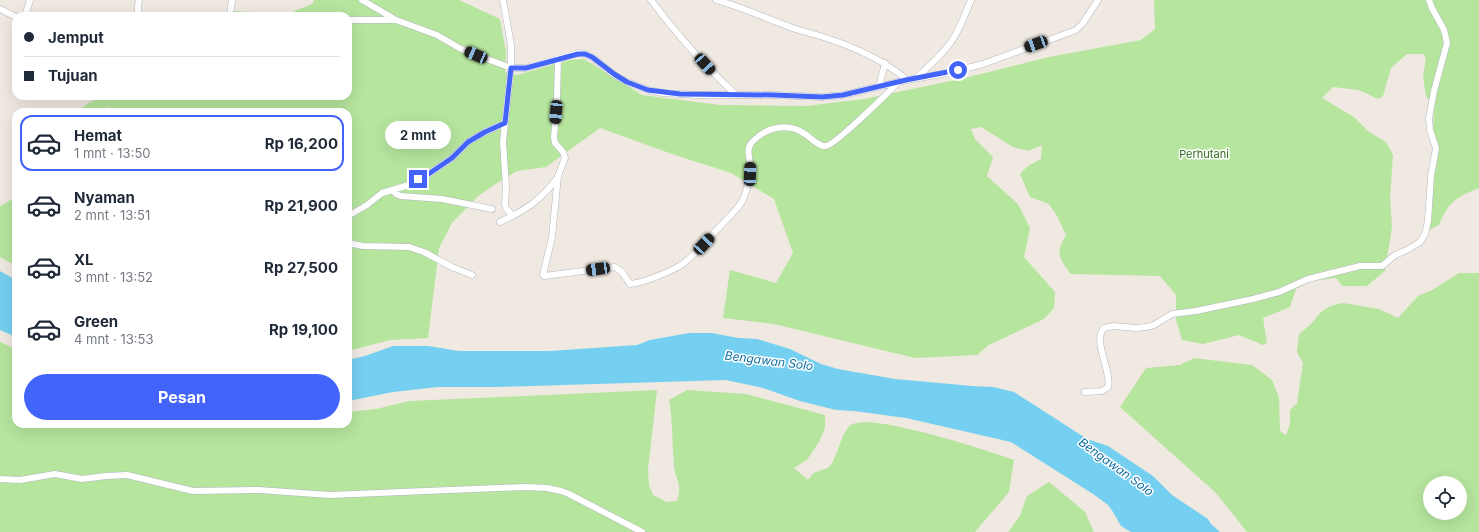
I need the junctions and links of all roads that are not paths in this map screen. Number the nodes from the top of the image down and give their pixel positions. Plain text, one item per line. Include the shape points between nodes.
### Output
1 (30, 0) edge
2 (139, 0) edge
3 (232, 0) edge
4 (362, 0) edge
5 (503, 0) edge
6 (651, 0) edge
7 (716, 0) edge
8 (971, 0) edge
9 (1098, 0) edge
10 (1429, 0) edge
11 (0, 9) edge
12 (26, 12) edge
13 (138, 12) edge
14 (230, 12) edge
15 (12, 15) edge
16 (352, 20) edge
17 (396, 20) junction
18 (558, 59) junction
19 (885, 64) junction
20 (511, 68) junction
21 (916, 78) junction
22 (906, 80) junction
23 (898, 82) junction
24 (879, 86) junction
25 (736, 95) junction
26 (505, 123) junction
27 (558, 176) junction
28 (392, 190) junction
29 (492, 210) dead end
30 (352, 214) edge
31 (513, 216) junction
32 (500, 222) dead end
33 (352, 244) edge
34 (472, 275) dead end
35 (1085, 392) dead end
36 (0, 479) edge
37 (642, 532) edge

1 - 12 street
2 - 13 street
3 - 14 street
4 - 17 street
5 - 20 street via 510,39
6 - 25 street via 681,37
7 - 19 street via 822,37
8 - 21 street via 951,42
9 - 21 street via 1083,23 1070,33 983,64
10 - 35 street via 1444,30 1447,44 1429,118 1436,148 1428,221 1423,239 1417,245 1395,255 1382,266 1360,266 1308,279 1253,300 1172,314 1146,327 1104,328 1101,331 1100,342 1108,375 1108,387 1102,391
11 - 15 street
16 - 17 street
17 - 20 street
18 - 20 street via 526,68
18 - 25 street via 585,54 627,82 648,90 697,95
18 - 27 street via 554,138 565,156
19 - 22 street
19 - 24 street
20 - 26 street
21 - 22 street
22 - 23 street
23 - 24 street
23 - 27 street via 828,146 820,145 792,128 780,127 761,134 748,149 748,187 736,210 683,264 632,284 621,270 615,267 544,276 552,237
24 - 25 street via 843,95 822,97
26 - 28 street via 468,142 452,158 430,173 409,185
26 - 31 street via 505,204
27 - 31 street via 540,198
28 - 29 street via 401,196 442,199
28 - 30 street via 382,193
31 - 32 street
33 - 34 street via 416,249
36 - 37 street via 20,480 55,474 82,479 127,475 193,492 259,490 330,496 480,488 542,488 569,494

